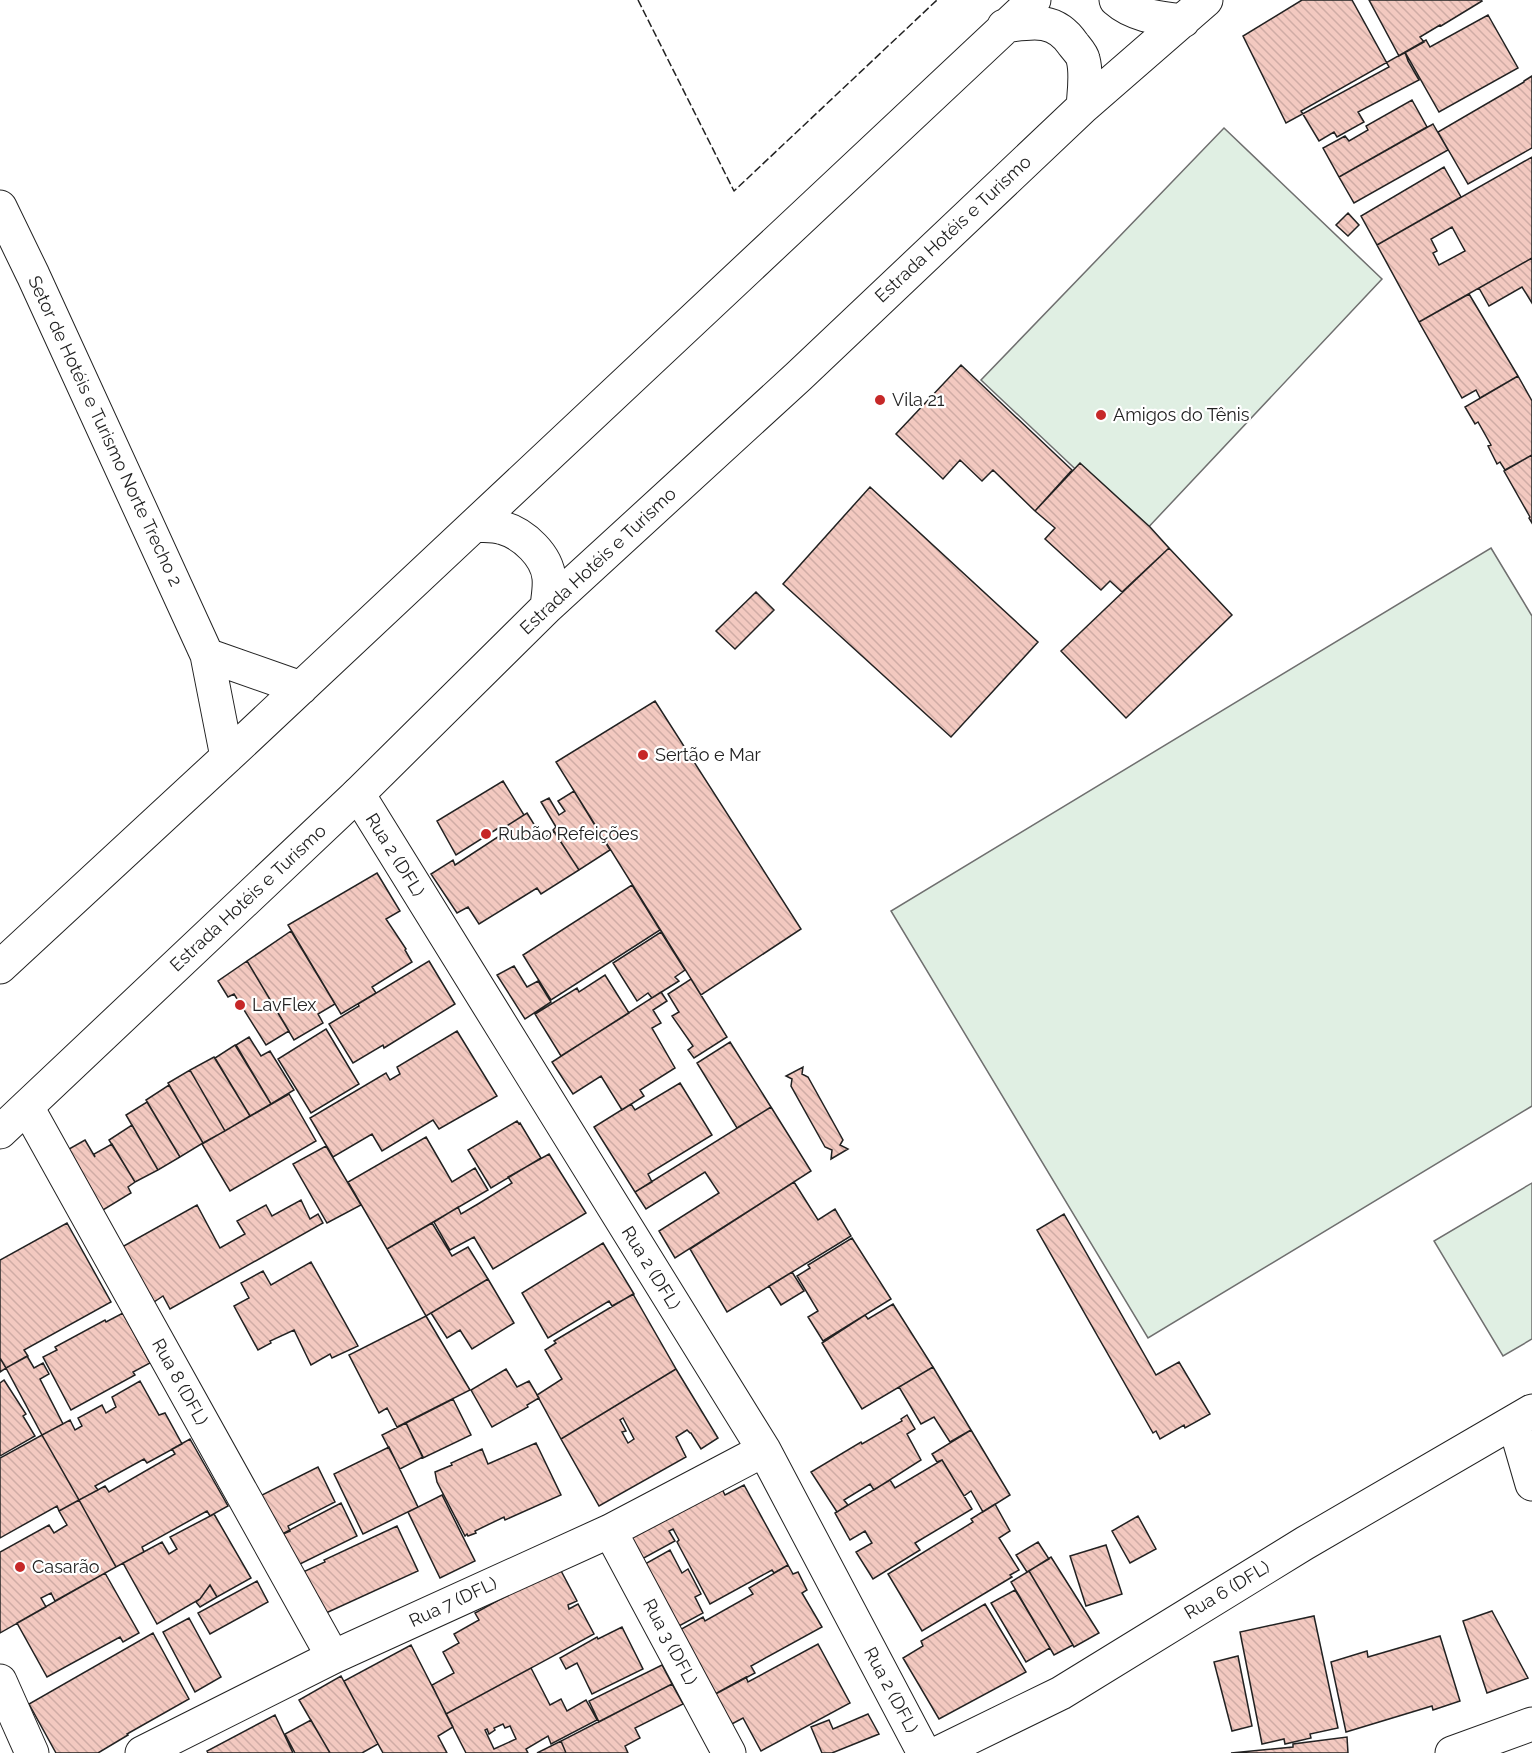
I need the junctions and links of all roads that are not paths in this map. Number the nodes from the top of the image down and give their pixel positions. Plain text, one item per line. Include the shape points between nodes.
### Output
1 (1034, 0) edge
2 (1116, 0) edge
3 (1194, 11) edge
4 (1004, 26) junction
5 (1083, 107) junction
6 (0, 207) edge
7 (475, 525) junction
8 (547, 607) junction
9 (207, 655) junction
10 (301, 688) junction
11 (227, 757) junction
12 (358, 794) junction
13 (0, 967) edge
14 (27, 1107) junction
15 (0, 1132) edge
16 (1523, 1417) edge
17 (764, 1450) junction
18 (1532, 1484) edge
19 (610, 1531) junction
20 (333, 1657) junction
21 (0, 1681) edge
22 (1532, 1724) edge
23 (32, 1753) edge
24 (142, 1753) edge
25 (729, 1753) edge
26 (924, 1753) edge
27 (938, 1753) edge
28 (1452, 1753) edge

1 - 4 street
2 - 3 street via 1135,12 1154,17
3 - 5 street, Estrada Hotéis e Turismo
4 - 5 street via 1048,23 1066,34 1083,58
4 - 7 street
5 - 8 street, Estrada Hotéis e Turismo
6 - 9 street, Setor de Hotéis e Turismo Norte Trecho 2
7 - 8 street via 512,531 537,551 549,578
7 - 10 street
8 - 12 street, Estrada Hotéis e Turismo
9 - 10 street
9 - 11 street, Setor de Hotéis e Turismo Norte Trecho 2
10 - 11 street
11 - 13 street
12 - 14 street, Estrada Hotéis e Turismo
12 - 17 street, Rua 2 (DFL)
14 - 15 street, Estrada Hotéis e Turismo
14 - 20 street, Rua 8 (DFL)
16 - 18 street
16 - 27 street, Rua 6 (DFL) via 1305,1543 1061,1693
17 - 19 street, Rua 7 (DFL)
17 - 26 street, Rua 2 (DFL)
19 - 20 street, Rua 7 (DFL)
19 - 25 street, Rua 3 (DFL)
20 - 24 street, Rua 7 (DFL)
21 - 23 street
22 - 28 street

